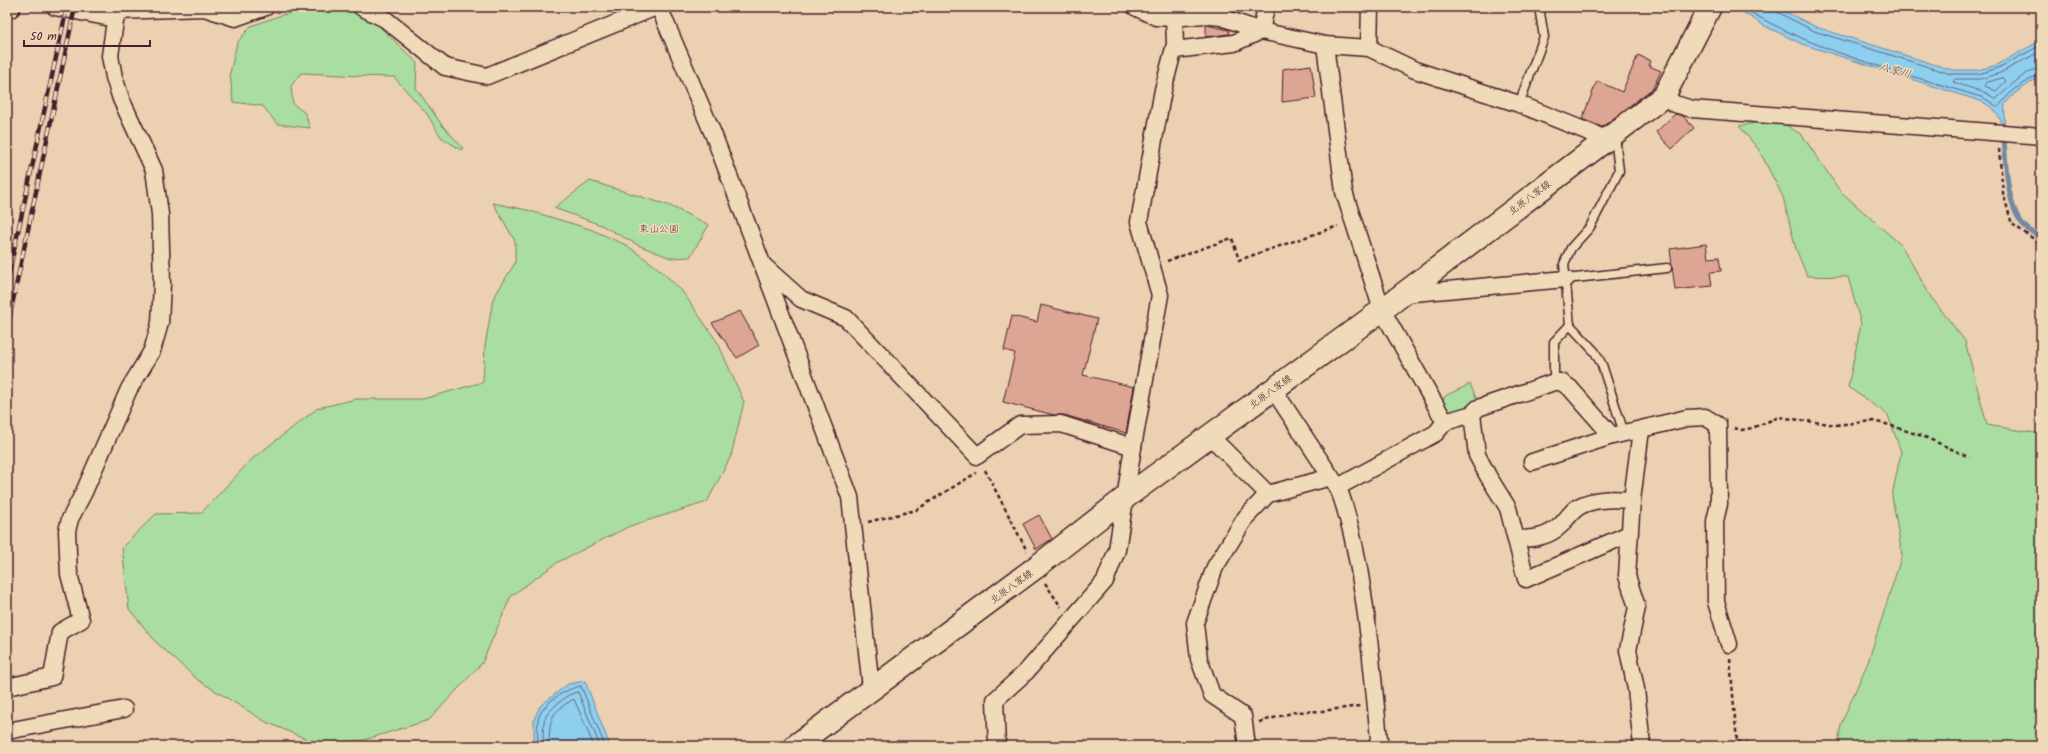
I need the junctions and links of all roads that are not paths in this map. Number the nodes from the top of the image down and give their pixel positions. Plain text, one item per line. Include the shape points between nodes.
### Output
1 (10, 7) edge
2 (55, 7) edge
3 (266, 7) edge
4 (361, 7) edge
5 (656, 7) edge
6 (659, 7) edge
7 (1135, 7) edge
8 (1266, 7) edge
9 (1370, 7) edge
10 (1539, 7) edge
11 (1710, 7) edge
12 (7, 8) edge
13 (1203, 11) edge
14 (116, 12) edge
15 (1174, 18) junction
16 (1261, 31) junction
17 (1324, 45) junction
18 (1369, 48) junction
19 (1174, 50) junction
20 (1664, 96) junction
21 (1519, 104) junction
22 (1610, 136) junction
23 (2041, 136) edge
24 (763, 265) junction
25 (1668, 268) dead end
26 (1566, 279) junction
27 (1403, 294) junction
28 (1382, 310) junction
29 (1570, 325) junction
30 (1554, 382) junction
31 (1273, 389) junction
32 (1472, 414) junction
33 (1445, 422) junction
34 (1641, 430) junction
35 (1618, 434) junction
36 (1209, 435) junction
37 (1133, 447) junction
38 (1532, 462) dead end
39 (1334, 482) junction
40 (1268, 494) junction
41 (1126, 497) junction
42 (1632, 500) junction
43 (1629, 534) junction
44 (1516, 538) junction
45 (1729, 644) road end
46 (7, 687) edge
47 (871, 688) junction
48 (124, 709) dead end
49 (7, 731) edge
50 (795, 746) edge
51 (997, 746) edge
52 (1247, 746) edge
53 (1377, 746) edge
54 (1642, 746) edge

1 - 12 street
2 - 14 street
3 - 14 street via 235,18 204,8
4 - 5 street via 384,19 445,67 487,76
6 - 24 street via 714,136
7 - 15 street via 1156,16
8 - 16 street
9 - 18 street
10 - 21 lane via 1544,37
11 - 20 main road, 北原八家線
13 - 15 street
13 - 16 street
14 - 46 street via 110,56 114,77 121,99 154,170 160,214 160,323 152,351 129,389 70,519 67,531 69,574 81,620 60,632 52,676
15 - 19 street
16 - 17 street
16 - 19 street via 1234,43
17 - 18 street
17 - 28 street via 1344,192
18 - 21 street via 1415,70
19 - 37 street via 1163,90 1139,222 1160,295
20 - 22 main road, 北原八家線
20 - 23 street via 1675,104 1692,109
21 - 22 street
22 - 26 lane via 1619,171 1590,227 1571,248 1564,264
22 - 27 main road, 北原八家線
24 - 37 street via 801,299 846,318 980,462 1020,425 1061,424
24 - 47 street via 850,497
25 - 26 lane
26 - 27 street
26 - 29 lane
27 - 28 main road, 北原八家線
28 - 31 main road, 北原八家線
28 - 33 street
29 - 30 lane via 1554,342
29 - 35 lane via 1595,352 1602,365
30 - 32 street via 1478,408
30 - 35 street via 1561,382 1570,388
31 - 36 main road, 北原八家線
31 - 39 street
32 - 33 street
32 - 44 street via 1478,455 1508,508
33 - 39 street via 1436,433
34 - 35 street
34 - 42 street
34 - 45 street via 1687,418 1705,417 1718,425 1716,602
35 - 38 street
36 - 40 street
36 - 41 main road, 北原八家線
37 - 41 street
39 - 40 street
39 - 53 street via 1347,515 1360,570 1379,738
40 - 52 street via 1246,517 1215,567 1195,623 1200,659 1212,695 1243,716
41 - 47 main road, 北原八家線 via 1035,568
41 - 51 street via 1117,550 1105,581 1026,672 994,700
42 - 43 street
42 - 44 street via 1597,500 1581,505 1568,515 1562,524 1542,537
43 - 44 street via 1526,579
43 - 54 street via 1627,576 1636,607 1628,650 1636,689
47 - 50 main road, 北原八家線
48 - 49 street

